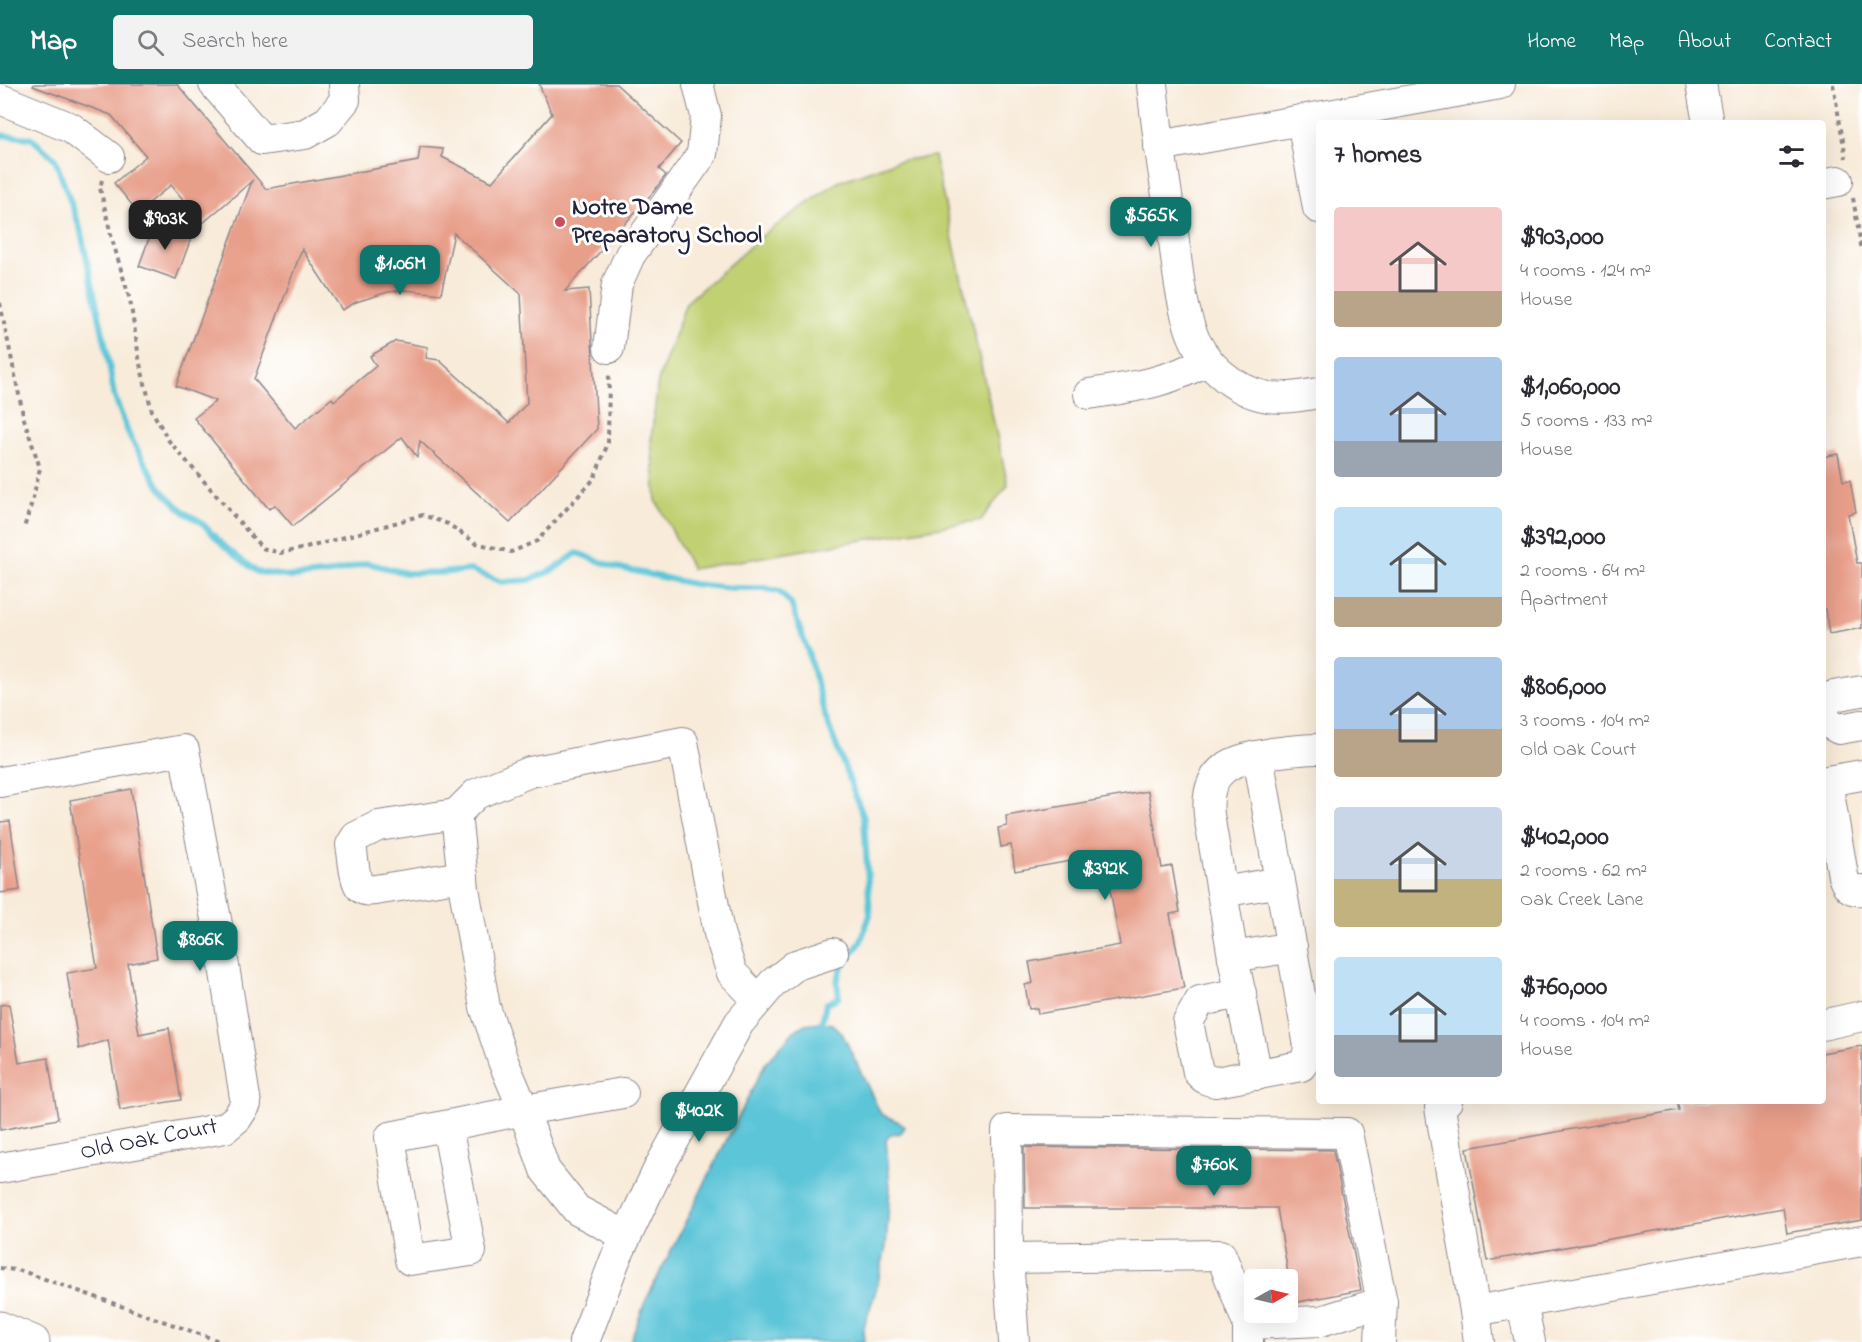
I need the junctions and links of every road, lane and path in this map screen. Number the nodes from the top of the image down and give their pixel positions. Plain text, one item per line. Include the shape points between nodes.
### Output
1 (214, 84) edge
2 (344, 84) edge
3 (698, 84) edge
4 (1152, 84) edge
5 (1500, 84) edge
6 (1701, 84) edge
7 (0, 99) edge
8 (1302, 120) junction
9 (1707, 120) edge
10 (1159, 146) junction
11 (109, 157) joint
12 (1316, 197) edge
13 (0, 303) edge
14 (609, 348) joint
15 (1207, 360) junction
16 (1316, 393) edge
17 (1089, 394) dead end
18 (24, 528) dead end
19 (1862, 691) edge
20 (1826, 704) edge
21 (1826, 722) edge
22 (1862, 725) edge
23 (1316, 749) edge
24 (1258, 756) junction
25 (1826, 773) edge
26 (1862, 775) edge
27 (0, 782) edge
28 (1826, 784) edge
29 (456, 814) junction
30 (463, 876) junction
31 (1280, 882) junction
32 (1862, 890) edge
33 (1222, 892) junction
34 (1292, 947) junction
35 (833, 953) dead end
36 (1233, 957) junction
37 (1241, 993) junction
38 (758, 1000) junction
39 (1862, 1016) edge
40 (1826, 1024) edge
41 (1257, 1075) junction
42 (623, 1093) dead end
43 (1444, 1104) edge
44 (524, 1110) junction
45 (447, 1126) dead end
46 (0, 1168) edge
47 (626, 1236) junction
48 (1862, 1241) edge
49 (1008, 1258) junction
50 (0, 1268) edge
51 (1382, 1302) junction
52 (1522, 1303) junction
53 (1475, 1311) junction
54 (0, 1328) edge
55 (1248, 1333) edge
56 (33, 1342) edge
57 (222, 1342) edge
58 (584, 1342) edge
59 (1014, 1342) edge
60 (1380, 1342) edge
61 (1479, 1342) edge
62 (1530, 1342) edge

1 - 2 street via 262,140 305,134 328,121 345,100
3 - 14 street via 706,116 702,154 630,255 617,284
4 - 10 street
5 - 8 street
6 - 9 street
7 - 11 street via 71,128
8 - 10 street
8 - 12 street
10 - 15 street via 1185,313 1194,340
11 - 14 path via 100,188 130,300 152,411 169,441 262,548 280,553 306,548 423,515 448,524 476,543 511,552 537,541 594,478 608,443
13 - 18 path via 24,419 40,468
15 - 16 street via 1253,393 1281,398
15 - 17 street via 1172,378
19 - 20 street via 1833,696
21 - 22 street via 1839,729
23 - 24 street
24 - 31 street
24 - 33 street via 1243,758 1225,768 1208,795
25 - 26 street
27 - 46 street, Old Oak Court via 184,750 246,1104 225,1128
28 - 32 street via 1843,876 1850,888
29 - 30 street
29 - 30 street via 378,826 356,837 351,845 357,882 365,890
29 - 38 street via 476,794 530,772 683,742 719,933 732,973
30 - 44 street via 485,1006 502,1061
31 - 33 street
31 - 34 street
33 - 36 street
34 - 36 street
34 - 41 street via 1308,1054 1301,1066
35 - 38 street via 796,965
36 - 37 street
37 - 41 street
37 - 41 street via 1200,1001 1188,1022 1196,1065 1210,1082
38 - 47 street via 739,1023
39 - 40 street
42 - 44 street
43 - 53 street via 1440,1108
44 - 45 street
44 - 47 street via 545,1170 577,1210
47 - 58 street
48 - 52 street
49 - 51 street via 1007,1130 1347,1133
49 - 55 street via 1221,1255
49 - 59 street
50 - 57 path via 22,1271
51 - 55 street via 1321,1321
51 - 60 street
52 - 53 street
52 - 62 street
53 - 61 street
54 - 56 main road

